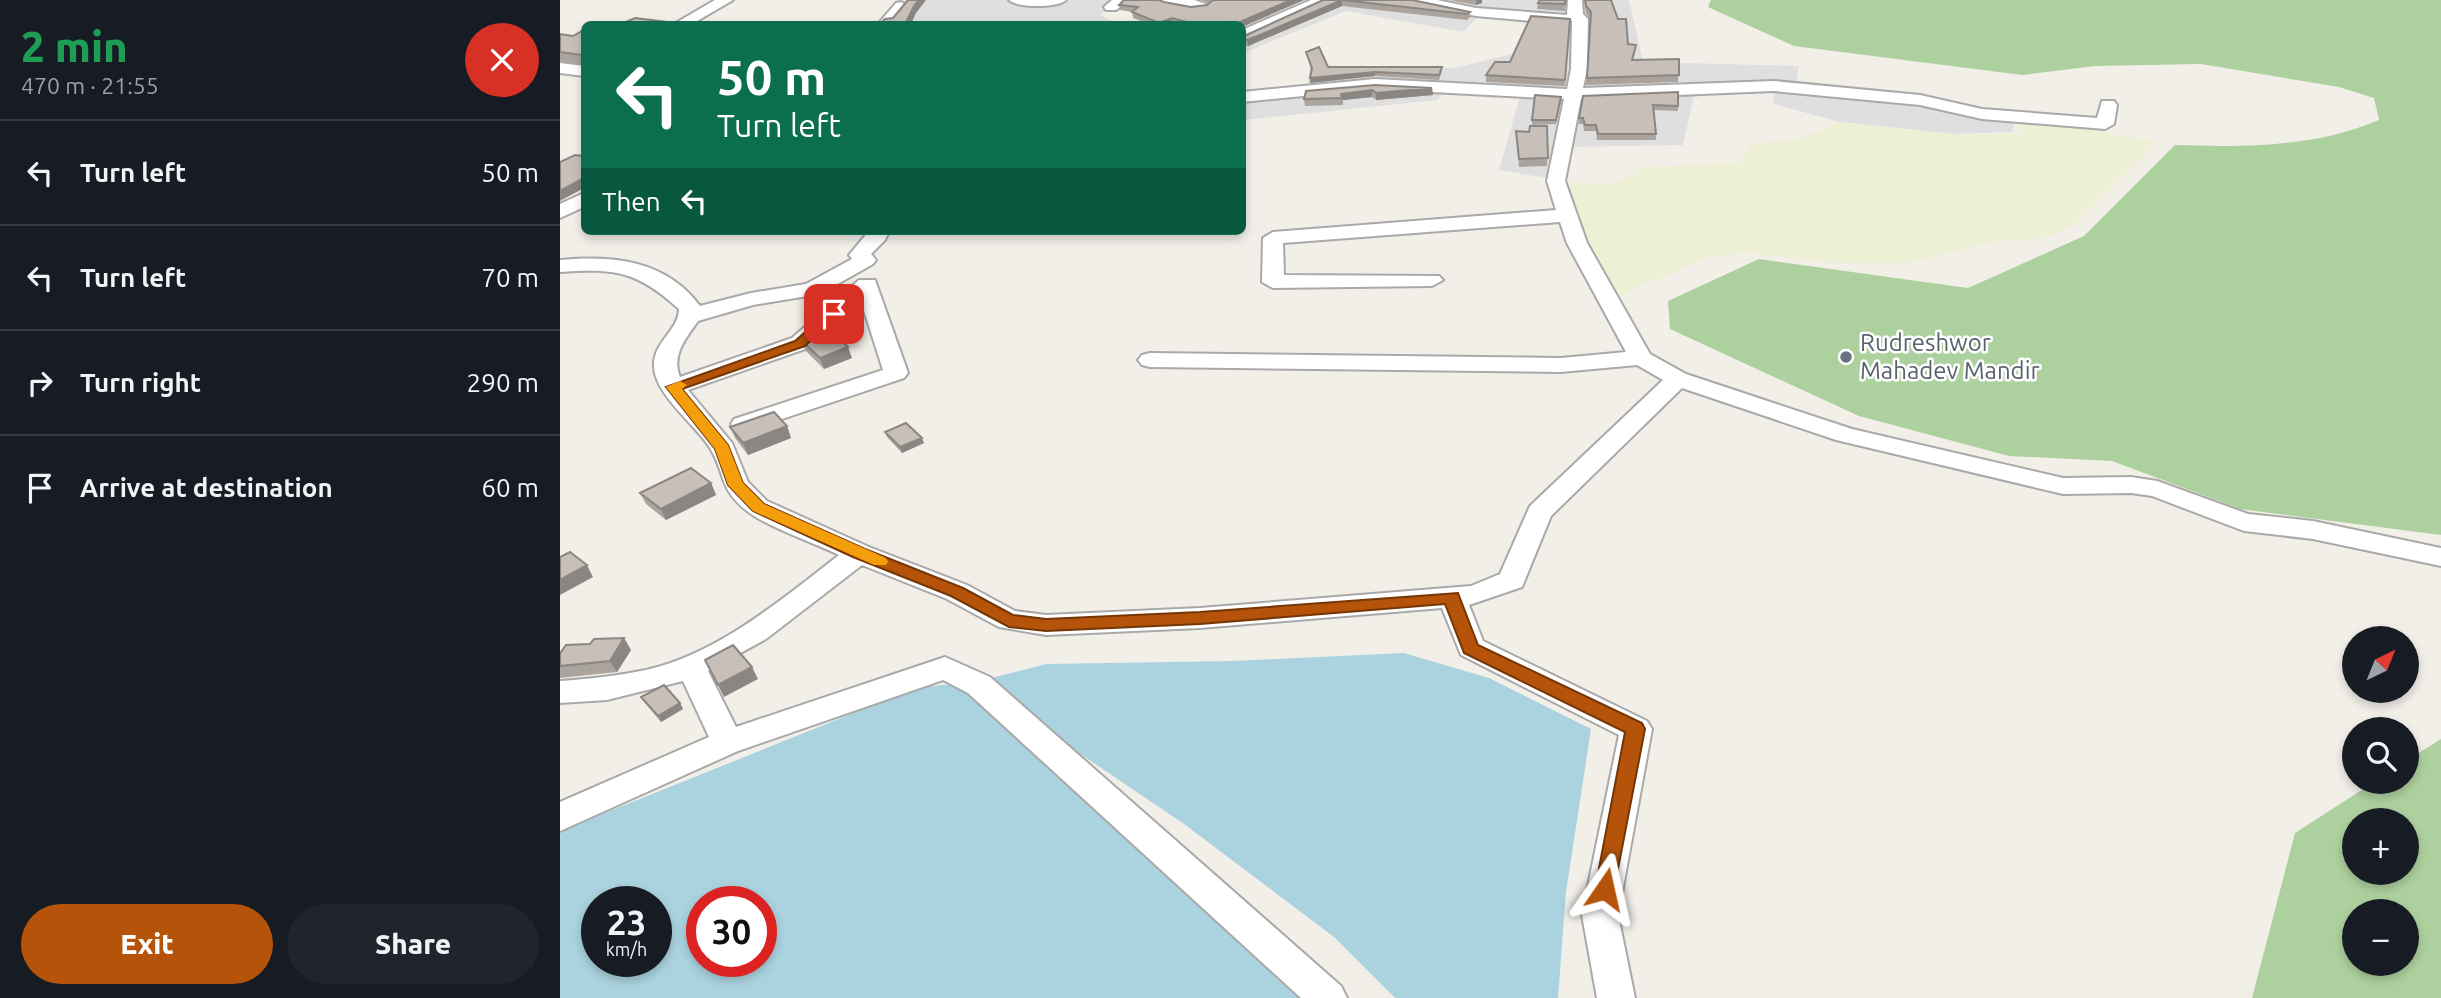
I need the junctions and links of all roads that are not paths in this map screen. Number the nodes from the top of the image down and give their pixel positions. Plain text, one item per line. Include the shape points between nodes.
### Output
1 (726, 0) edge
2 (1016, 0) edge
3 (1059, 0) edge
4 (1161, 0) edge
5 (1324, 0) edge
6 (1414, 0) edge
7 (901, 6) edge
8 (1205, 6) edge
9 (1577, 10) edge
10 (688, 21) edge
11 (888, 21) edge
12 (1246, 34) edge
13 (560, 68) edge
14 (581, 71) edge
15 (1574, 93) junction
16 (1246, 97) edge
17 (2108, 105) dead end
18 (581, 201) edge
19 (560, 212) edge
20 (1568, 215) junction
21 (878, 235) edge
22 (560, 266) edge
23 (1432, 280) dead end
24 (690, 316) junction
25 (1641, 358) junction
26 (1150, 360) dead end
27 (1678, 379) junction
28 (673, 387) junction
29 (712, 435) junction
30 (859, 553) junction
31 (2441, 557) edge
32 (1452, 597) junction
33 (691, 666) junction
34 (560, 692) edge
35 (727, 743) junction
36 (560, 817) edge
37 (1328, 998) edge
38 (1615, 998) edge

1 - 10 street
2 - 3 street
4 - 8 street
5 - 12 street
6 - 9 street via 1489,14
7 - 11 street
9 - 15 street via 1579,69
13 - 14 street
15 - 16 street via 1401,83
15 - 17 street via 1782,87 1920,100 1982,114 2105,124
15 - 20 street via 1556,181
18 - 19 street
20 - 23 street via 1273,238 1273,282
20 - 25 street via 1577,243
21 - 24 street via 859,255 866,260 812,289
22 - 24 street via 629,264 665,283 691,307
24 - 28 street via 667,350 665,368
25 - 26 street via 1561,365
25 - 27 street
27 - 31 street via 1844,435 1949,461 2063,486 2157,489 2244,522 2313,530
27 - 32 street via 1539,512 1512,580 1475,596
28 - 29 street
28 - 29 street via 800,344 867,285 897,373
29 - 30 street via 723,448 736,485 758,507
30 - 32 street via 957,592 1009,620 1046,625 1200,618
30 - 33 street via 764,629
32 - 38 street via 1471,649 1636,729 1600,915
33 - 34 street via 607,691
33 - 35 street
35 - 36 street
35 - 37 street via 945,668 979,685

